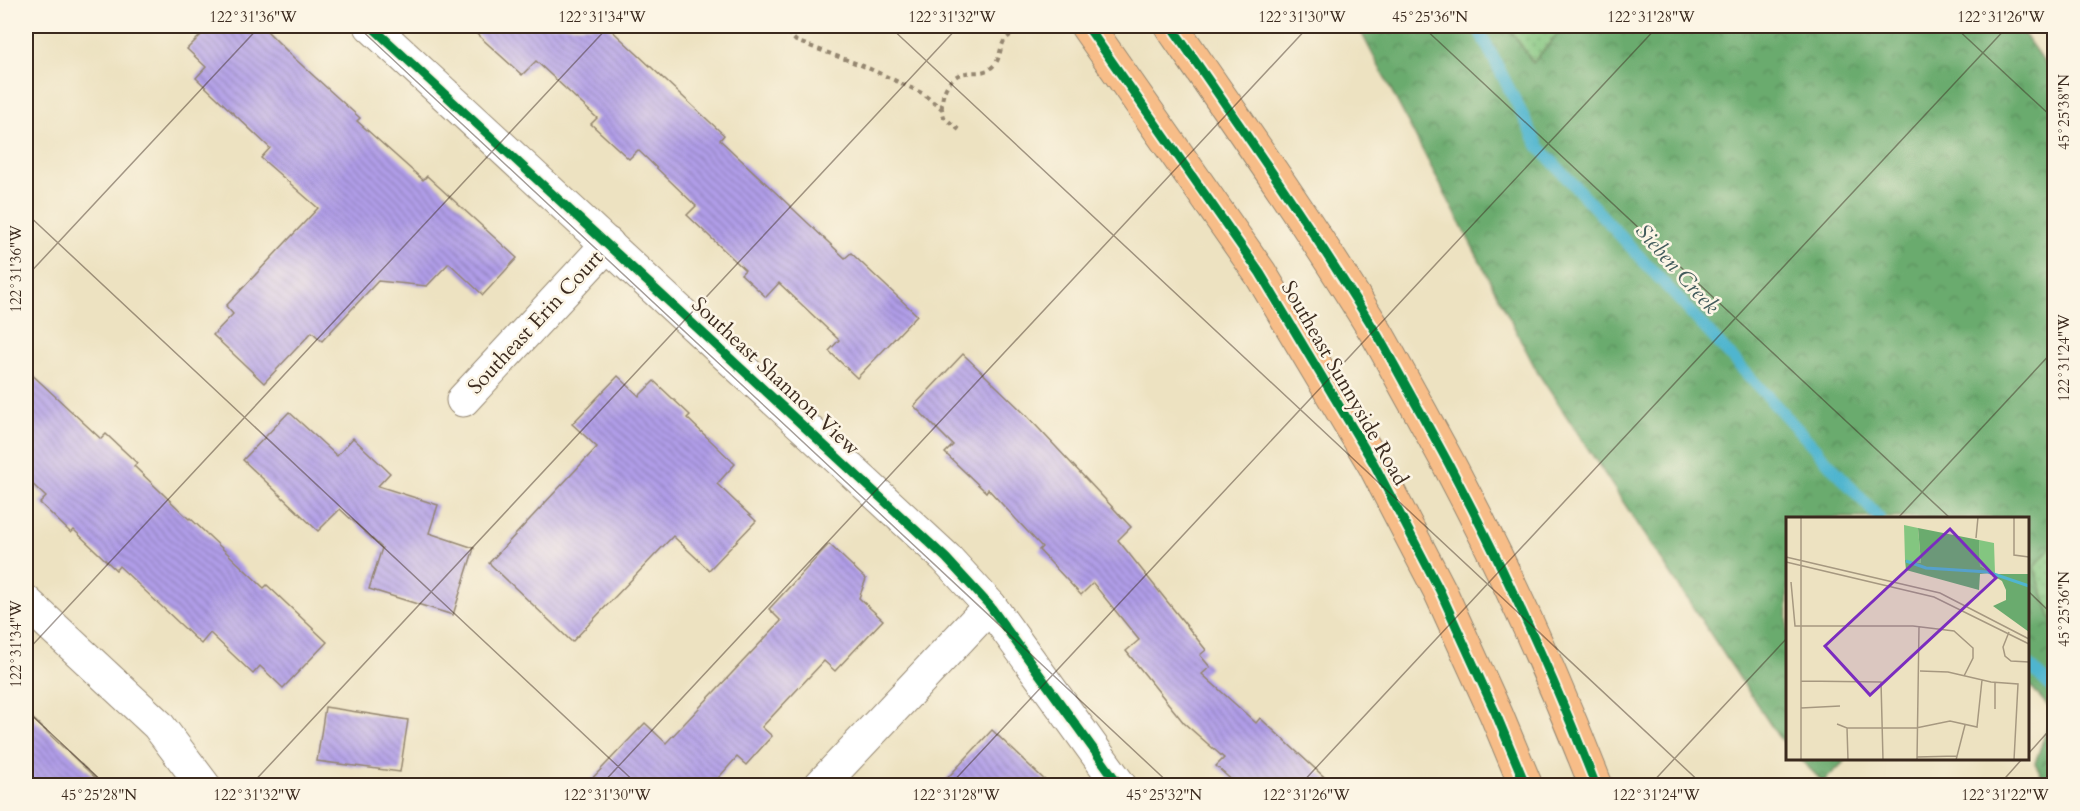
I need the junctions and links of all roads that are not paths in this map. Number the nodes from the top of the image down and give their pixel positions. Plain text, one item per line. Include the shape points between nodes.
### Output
1 (371, 26) edge
2 (1087, 26) edge
3 (1170, 26) edge
4 (608, 244) junction
5 (463, 400) dead end
6 (26, 602) edge
7 (990, 606) junction
8 (204, 785) edge
9 (820, 786) edge
10 (1120, 786) edge
11 (1526, 786) edge
12 (1596, 786) edge

1 - 4 street, Southeast Shannon View
2 - 11 main road, Southeast Sunnyside Road via 1260,273 1374,464 1440,591
3 - 12 main road via 1377,335 1500,564
4 - 5 street, Southeast Erin Court
4 - 7 street, Southeast Shannon View via 946,558
6 - 8 street via 158,725
7 - 9 street
7 - 10 street, Southeast Shannon View

